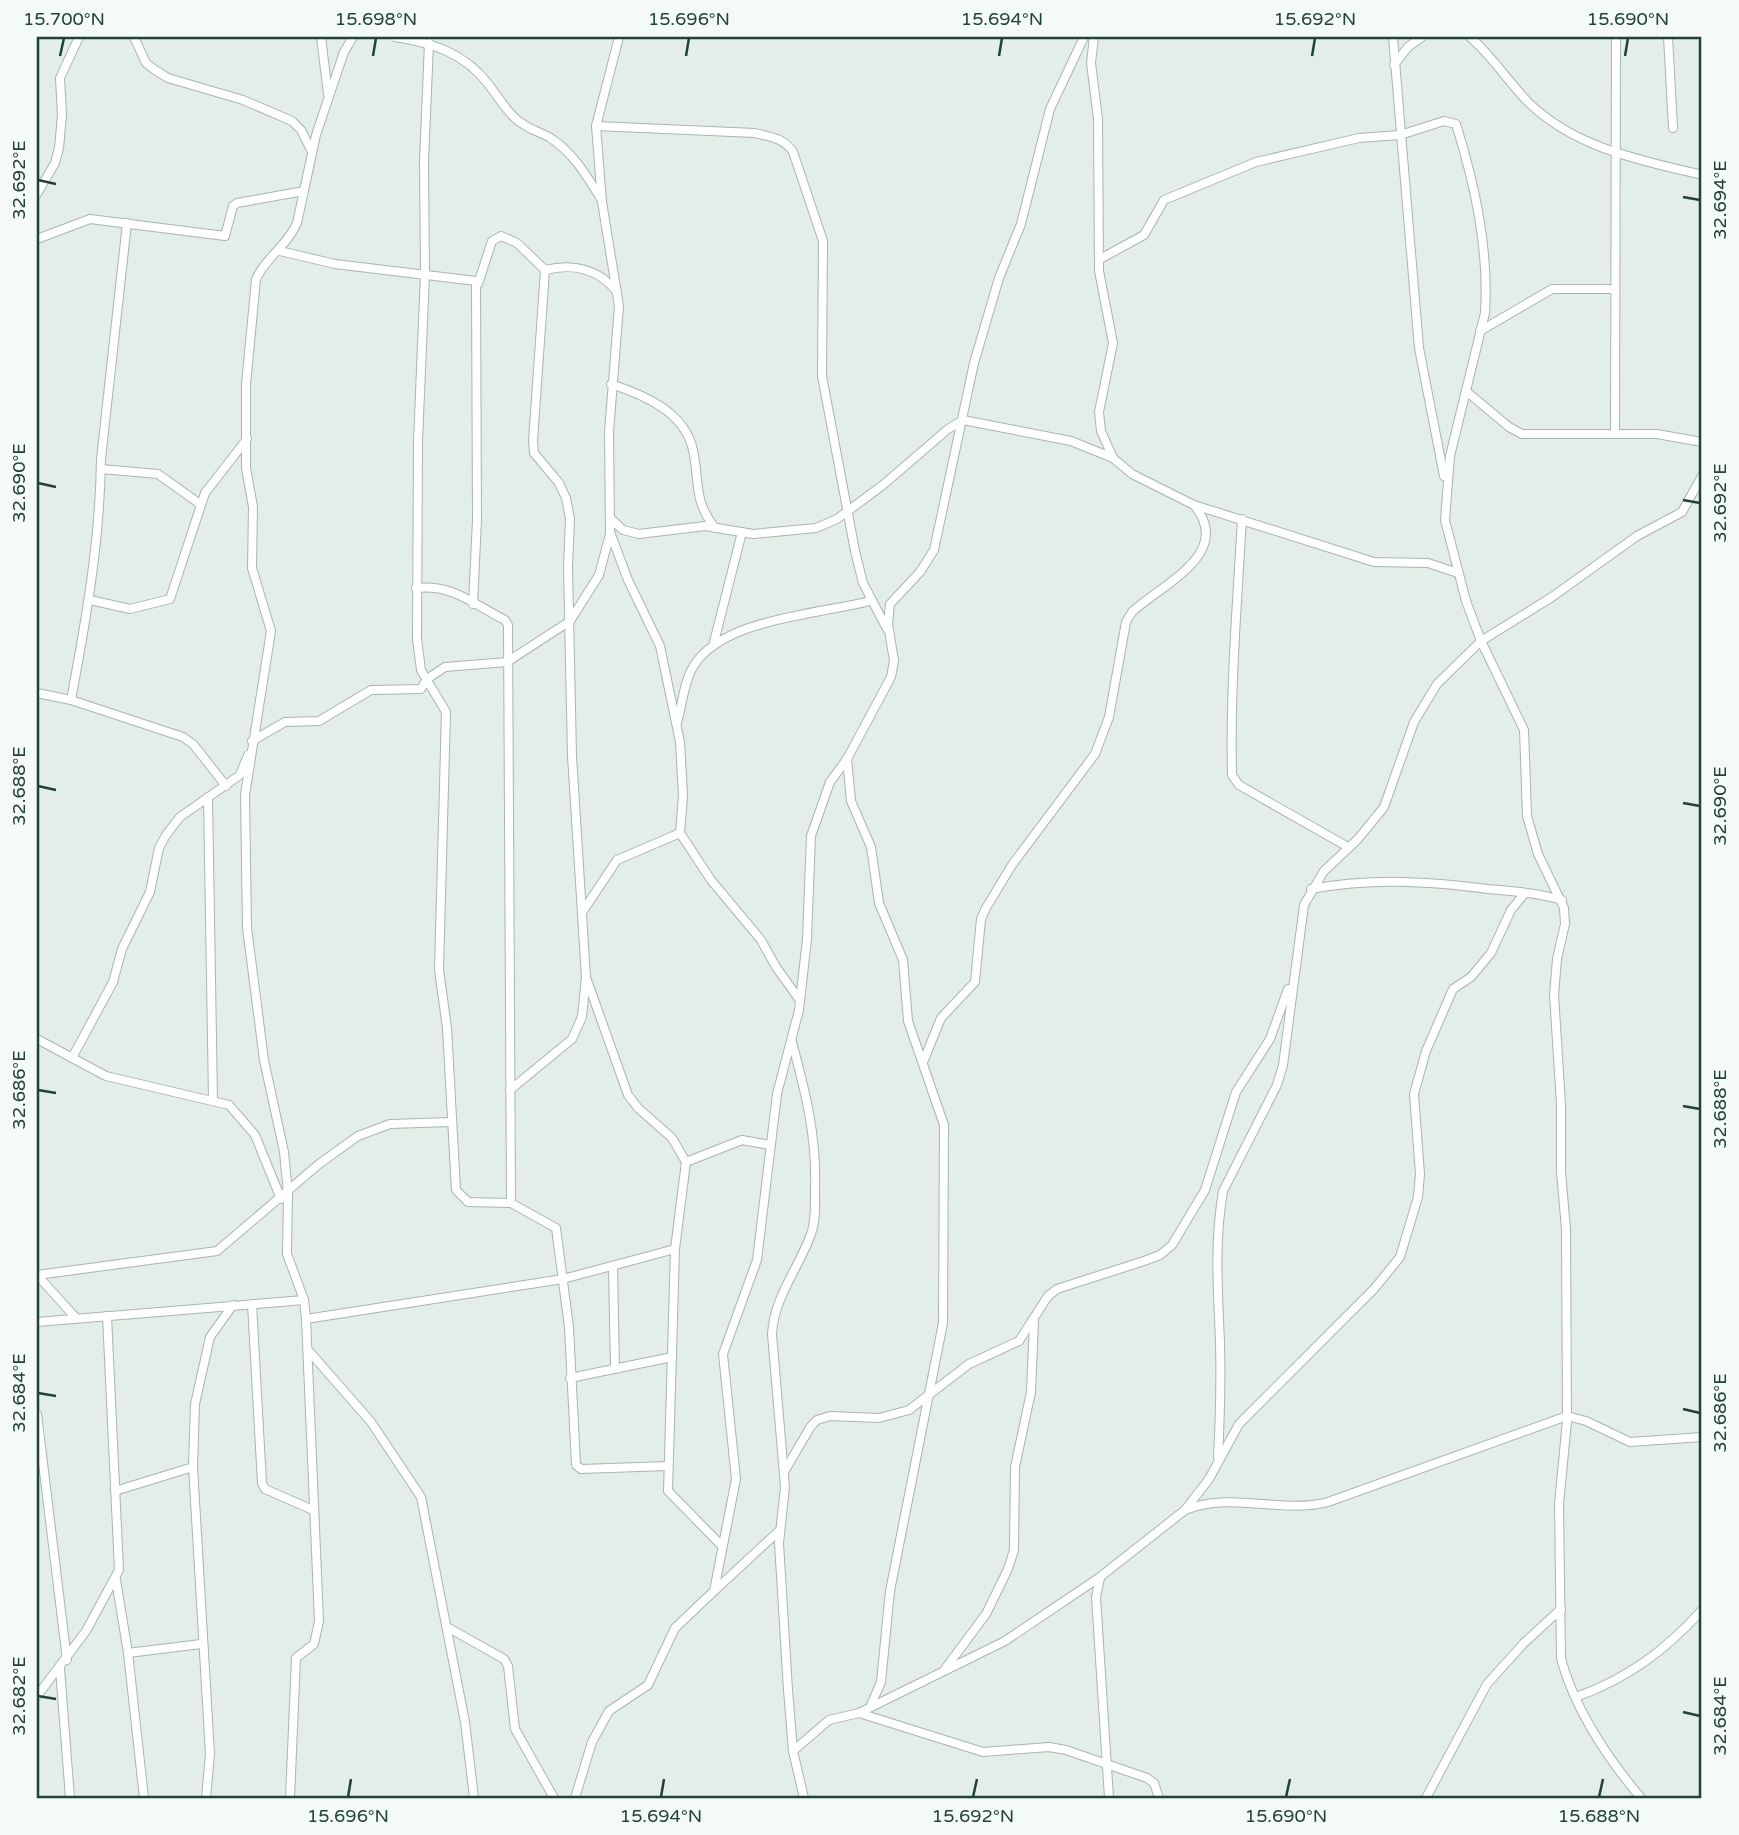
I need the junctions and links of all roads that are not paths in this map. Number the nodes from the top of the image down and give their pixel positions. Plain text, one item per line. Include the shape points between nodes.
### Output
1 (79, 37) edge
2 (134, 37) edge
3 (321, 37) edge
4 (353, 37) edge
5 (395, 37) edge
6 (619, 37) edge
7 (1084, 37) edge
8 (1094, 37) edge
9 (1393, 37) edge
10 (1422, 37) edge
11 (1471, 37) edge
12 (1616, 37) edge
13 (1668, 37) edge
14 (429, 43) junction
15 (1394, 65) junction
16 (329, 97) junction
17 (596, 126) junction
18 (1673, 128) dead end
19 (1400, 135) junction
20 (311, 150) junction
21 (1618, 153) junction
22 (1702, 175) edge
23 (304, 191) junction
24 (37, 194) edge
25 (602, 202) junction
26 (127, 223) junction
27 (37, 239) edge
28 (280, 251) junction
29 (1100, 259) junction
30 (545, 270) junction
31 (425, 274) junction
32 (476, 281) junction
33 (1614, 289) junction
34 (618, 294) junction
35 (1480, 331) junction
36 (611, 384) junction
37 (1466, 391) junction
38 (963, 420) junction
39 (1615, 434) junction
40 (248, 439) junction
41 (1702, 442) edge
42 (1113, 458) junction
43 (101, 469) junction
44 (1702, 476) edge
45 (1446, 483) junction
46 (200, 504) junction
47 (1194, 505) junction
48 (850, 510) junction
49 (610, 518) junction
50 (1242, 519) junction
51 (715, 528) junction
52 (610, 531) junction
53 (742, 532) junction
54 (1458, 573) junction
55 (416, 588) junction
56 (90, 600) junction
57 (870, 601) junction
58 (473, 604) junction
59 (570, 621) junction
60 (891, 635) junction
61 (1481, 641) junction
62 (713, 646) junction
63 (507, 662) junction
64 (427, 679) junction
65 (37, 693) edge
66 (71, 700) junction
67 (677, 724) junction
68 (253, 741) junction
69 (847, 759) junction
70 (226, 786) junction
71 (208, 797) junction
72 (680, 833) junction
73 (1349, 847) junction
74 (1311, 889) junction
75 (1525, 893) junction
76 (1562, 900) junction
77 (582, 912) junction
78 (1292, 976) junction
79 (586, 977) junction
80 (799, 999) junction
81 (37, 1039) edge
82 (791, 1039) junction
83 (72, 1058) junction
84 (923, 1060) junction
85 (510, 1090) junction
86 (214, 1100) junction
87 (451, 1122) junction
88 (770, 1145) junction
89 (686, 1162) junction
90 (285, 1196) junction
91 (511, 1203) junction
92 (675, 1249) junction
93 (612, 1266) junction
94 (37, 1275) edge
95 (563, 1279) junction
96 (304, 1300) junction
97 (251, 1304) junction
98 (233, 1305) junction
99 (107, 1316) junction
100 (76, 1318) junction
101 (306, 1319) junction
102 (1034, 1321) junction
103 (37, 1322) edge
104 (308, 1350) junction
105 (672, 1357) junction
106 (615, 1368) junction
107 (570, 1378) junction
108 (927, 1399) junction
109 (37, 1414) edge
110 (1567, 1416) junction
111 (1702, 1437) edge
112 (1218, 1464) junction
113 (668, 1466) junction
114 (193, 1467) junction
115 (784, 1472) junction
116 (115, 1491) junction
117 (313, 1510) junction
118 (1185, 1510) junction
119 (780, 1530) junction
120 (721, 1545) junction
121 (1100, 1577) junction
122 (116, 1580) junction
123 (713, 1591) junction
124 (1561, 1609) junction
125 (1702, 1610) edge
126 (447, 1627) junction
127 (201, 1644) junction
128 (128, 1653) junction
129 (67, 1660) junction
130 (60, 1668) junction
131 (943, 1671) junction
132 (37, 1696) edge
133 (1576, 1697) junction
134 (871, 1706) junction
135 (859, 1713) junction
136 (793, 1751) junction
137 (1107, 1763) junction
138 (69, 1798) edge
139 (144, 1798) edge
140 (206, 1798) edge
141 (290, 1798) edge
142 (474, 1798) edge
143 (554, 1798) edge
144 (575, 1798) edge
145 (804, 1798) edge
146 (1109, 1798) edge
147 (1159, 1798) edge
148 (1426, 1798) edge
149 (1640, 1798) edge

1 - 24 street via 60,78 62,115 55,163
2 - 20 street via 155,70 292,121
3 - 16 street
4 - 16 street
5 - 14 street
6 - 17 street
7 - 38 street via 1050,109 1021,224 999,278 974,363
8 - 29 street via 1091,63 1098,119
9 - 15 street
10 - 15 street
11 - 21 street via 1528,102 1572,135
12 - 21 street
13 - 18 street
14 - 25 street via 471,67 514,117 559,145 577,163
14 - 31 street
15 - 19 street
16 - 20 street
17 - 25 street
17 - 48 street via 755,133 787,143 823,241 822,376
19 - 29 street via 1349,140 1256,162 1180,192 1157,208 1144,235
19 - 35 street via 1444,121 1456,124 1473,176 1480,226 1486,297
19 - 45 street via 1419,348
20 - 23 street
21 - 22 street
21 - 33 street
23 - 26 street via 237,203 225,236
23 - 28 street via 297,223
25 - 34 street
26 - 27 street via 90,219
26 - 43 street
28 - 31 street via 335,264
28 - 40 street via 261,268 252,296 245,404
29 - 42 street via 1102,295 1113,343 1099,412 1103,438
30 - 32 street via 517,243 501,236 492,241 482,279
30 - 34 street via 593,271 607,279
30 - 59 street via 533,441 534,453 566,498
31 - 32 street
31 - 55 street
32 - 58 street
33 - 35 street via 1552,289
33 - 39 street
34 - 36 street
35 - 37 street
36 - 49 street
36 - 51 street via 655,401 681,427 693,450 699,505
37 - 39 street via 1522,434
37 - 45 street
38 - 42 street via 1071,441
38 - 48 street
38 - 60 street via 934,550 890,604
39 - 41 street via 1657,434
40 - 46 street
40 - 68 street via 252,568 271,631
42 - 47 street via 1132,474
43 - 46 street via 158,474
43 - 56 street via 103,489
44 - 61 street via 1682,512 1637,536
45 - 54 street via 1445,520
46 - 56 street via 170,599 130,609
47 - 50 street
47 - 84 street via 1206,522 1209,536 1205,548 1126,622 1109,717 1095,754 1012,865 986,908 975,982 941,1018
48 - 53 street via 801,532
48 - 57 street via 859,568
49 - 51 street via 623,530 639,534
49 - 52 street
50 - 54 street via 1374,562 1428,563
50 - 73 street via 1230,697 1232,775 1239,785
51 - 53 street
52 - 59 street via 599,575
52 - 67 street via 660,646
53 - 62 street
54 - 61 street
55 - 58 street via 443,587
55 - 64 street via 418,661
56 - 66 street
57 - 60 street
57 - 62 street via 772,620
58 - 63 street via 505,620
59 - 63 street
59 - 77 street via 572,756
60 - 69 street via 891,677
61 - 73 street via 1457,661 1424,702 1384,807
61 - 76 street via 1524,730 1527,816 1538,854
62 - 67 street via 694,665
63 - 64 street via 445,667
63 - 85 street
64 - 68 street via 421,689 413,691 371,690 319,721 285,722
64 - 87 street via 446,712 439,970
65 - 66 street
66 - 70 street via 188,739
67 - 72 street via 683,796
68 - 70 street via 240,775
68 - 90 street via 246,795 247,928 264,1060 281,1137
69 - 80 street via 823,795 811,836 807,939
69 - 84 street via 851,801 869,837 876,892 903,960 905,1008
70 - 71 street
71 - 83 street via 180,817 159,848 149,892 122,949 113,982
71 - 86 street
72 - 77 street via 617,860
72 - 80 street
73 - 74 street
74 - 75 street via 1387,880
74 - 78 street via 1301,917
75 - 76 street
75 - 112 street via 1505,920 1491,953 1453,989 1417,1078 1418,1197 1400,1257 1374,1289 1253,1408 1229,1437
76 - 110 street via 1565,924 1554,995 1566,1229
77 - 79 street
78 - 102 street via 1270,1039 1236,1092 1205,1190 1172,1245 1160,1255 1057,1289
78 - 112 street via 1277,1085 1223,1191 1220,1206 1215,1268 1220,1363
79 - 85 street via 579,1029
79 - 89 street via 628,1095 672,1138
80 - 82 street
81 - 83 street
82 - 88 street
82 - 115 street via 813,1125 816,1160 813,1230 773,1316 775,1401
83 - 86 street via 120,1081
84 - 108 street via 944,1125 944,1312
85 - 91 street
86 - 90 street via 229,1105 255,1135
87 - 90 street via 390,1124 365,1133
87 - 91 street via 456,1191 479,1204
88 - 89 street via 742,1140
88 - 120 street via 757,1260 723,1354 736,1479
89 - 92 street
90 - 94 street via 217,1251
90 - 96 street via 287,1255
91 - 95 street via 556,1228
92 - 93 street
92 - 105 street
93 - 95 street
93 - 106 street
94 - 100 street
95 - 101 street
95 - 107 street
96 - 97 street
96 - 101 street
97 - 98 street
97 - 117 street via 262,1483 265,1489
98 - 99 street
98 - 114 street via 217,1324 205,1353 195,1404
99 - 100 street
99 - 116 street
100 - 103 street
101 - 104 street
102 - 108 street via 1019,1341 969,1364
102 - 131 street via 1031,1392 1014,1467 1014,1550 986,1614
104 - 117 street
104 - 126 street via 371,1422 421,1497
105 - 106 street
105 - 113 street
106 - 107 street
107 - 113 street via 576,1465 581,1469
108 - 115 street via 894,1416 817,1420
108 - 134 street via 886,1614 881,1682
109 - 129 street
110 - 111 street via 1630,1442
110 - 118 street via 1310,1507 1214,1502
110 - 124 street via 1559,1490
112 - 118 street
113 - 120 street via 672,1499
114 - 116 street
114 - 127 street
115 - 119 street
116 - 122 street via 120,1559
117 - 141 street via 319,1621 314,1644 296,1658
118 - 121 street
119 - 123 street
119 - 136 street
120 - 123 street
121 - 131 street via 1005,1641
121 - 137 street via 1096,1597
122 - 128 street
122 - 129 street
123 - 144 street via 675,1628 649,1685 609,1711 592,1742
124 - 133 street via 1561,1658
124 - 148 street via 1487,1684
125 - 133 street via 1665,1649 1609,1685
126 - 142 street
126 - 143 street via 504,1659 515,1729
127 - 128 street
127 - 140 street via 210,1754
128 - 139 street
129 - 130 street
130 - 132 street
130 - 138 street
131 - 134 street
133 - 149 street
134 - 135 street
135 - 136 street via 829,1720
135 - 137 street via 983,1752 1049,1747
136 - 145 street
137 - 146 street
137 - 147 street via 1154,1783

